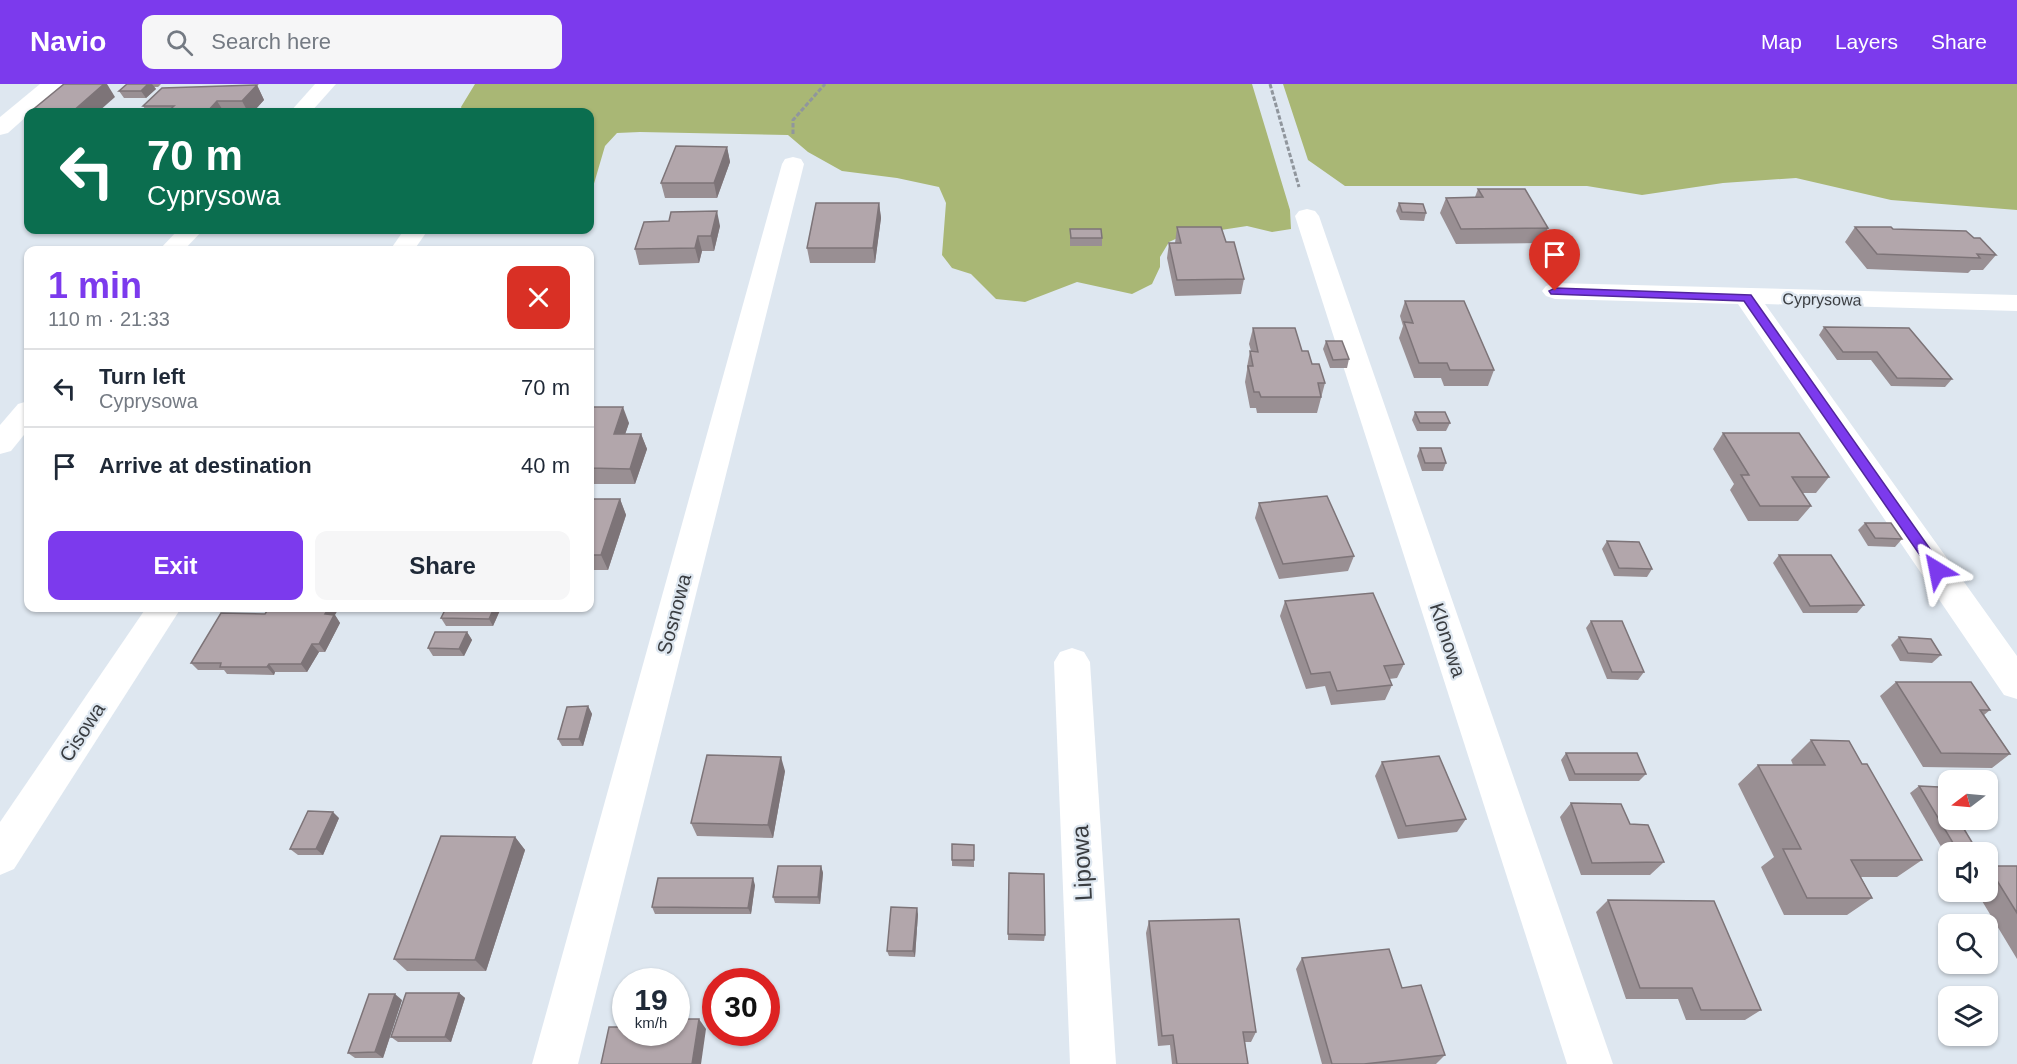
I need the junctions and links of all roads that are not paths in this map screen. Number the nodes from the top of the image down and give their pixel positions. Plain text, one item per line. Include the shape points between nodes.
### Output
1 (53, 84) edge
2 (326, 84) edge
3 (24, 108) edge
4 (24, 108) edge
5 (304, 108) edge
6 (0, 128) edge
7 (793, 164) road end
8 (1307, 216) road end
9 (187, 234) edge
10 (175, 246) edge
11 (1555, 291) dead end
12 (1747, 297) junction
13 (2017, 303) edge
14 (24, 416) edge
15 (0, 444) edge
16 (161, 612) edge
17 (1072, 662) dead end
18 (2017, 684) edge
19 (0, 856) edge
20 (555, 1064) edge
21 (1093, 1064) edge
22 (1590, 1064) edge

1 - 4 street
2 - 5 street
3 - 6 street
7 - 20 street, Sosnowa
8 - 22 street, Klonowa
9 - 10 street
11 - 12 street, Cyprysowa
12 - 13 street, Cyprysowa
12 - 18 street
14 - 15 street
16 - 19 street, Cisowa
17 - 21 street, Lipowa

